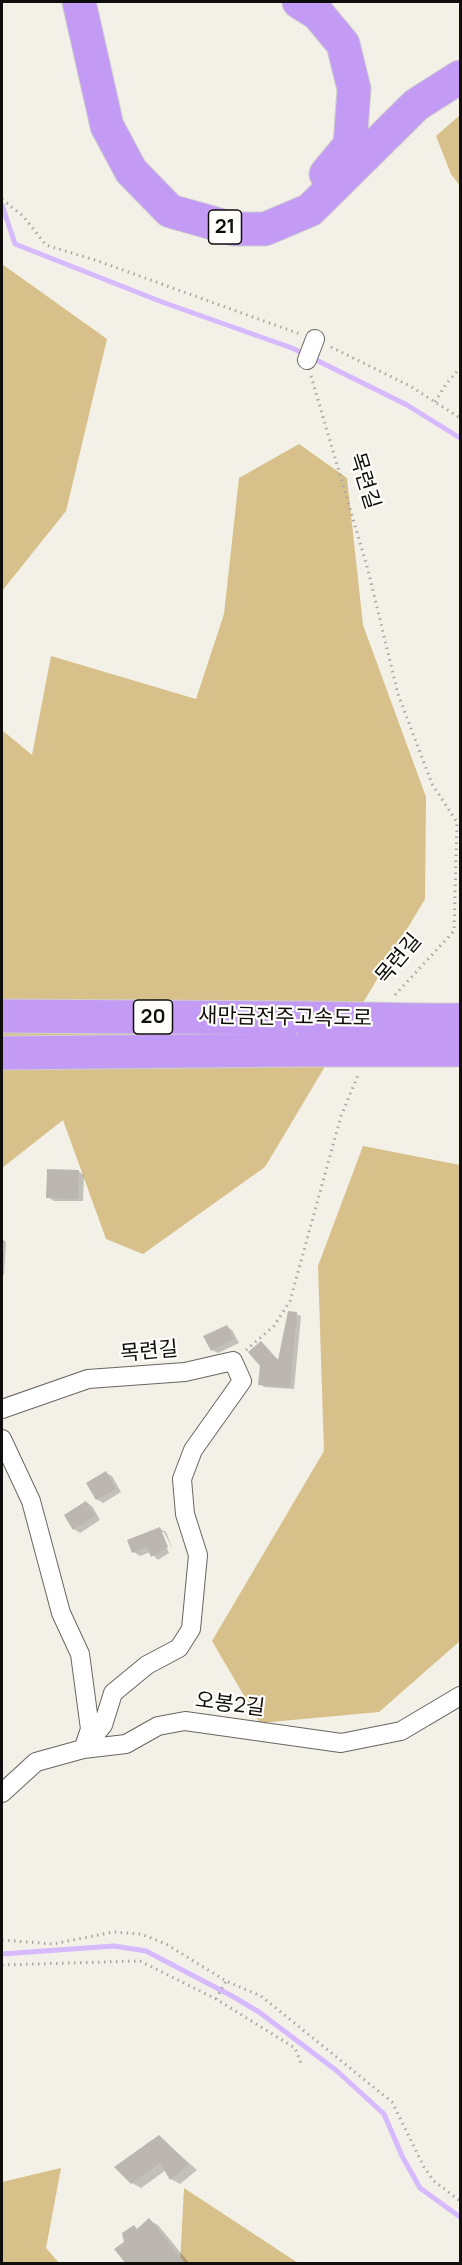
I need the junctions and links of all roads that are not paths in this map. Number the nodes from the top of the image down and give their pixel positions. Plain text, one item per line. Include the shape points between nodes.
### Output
1 (79, 2) edge
2 (96, 2) edge
3 (299, 2) edge
4 (460, 77) edge
5 (2, 1016) edge
6 (460, 1020) edge
7 (419, 1035) junction
8 (460, 1050) edge
9 (2, 1053) edge
10 (2, 1409) edge
11 (2, 1439) edge
12 (460, 1696) edge
13 (83, 1749) junction
14 (2, 1793) edge

1 - 4 highway, 21 via 107,126 131,171 170,211 234,229 265,229 310,210 416,105
2 - 3 highway via 121,105 140,157 177,193 213,209 244,212 276,209 318,183 350,145 354,89 344,44 318,14
5 - 7 highway, 새만금전주고속도로 / 20, bridge via 304,1018
6 - 7 highway, 새만금전주고속도로 / 20
7 - 8 highway, 새만금전주고속도로 / 20
7 - 9 highway, 새만금전주고속도로 / 20, bridge via 296,1050
10 - 13 street, 목련길 via 88,1379 185,1372 233,1361 242,1381 193,1450 182,1479 185,1514 198,1555 191,1629 179,1648 147,1665 114,1693 102,1725
11 - 13 street via 31,1501 61,1613 80,1654 90,1729
12 - 13 street, 오봉2길 via 401,1731 341,1743 185,1721 158,1726 126,1744
13 - 14 street, 오봉2길 via 36,1762

